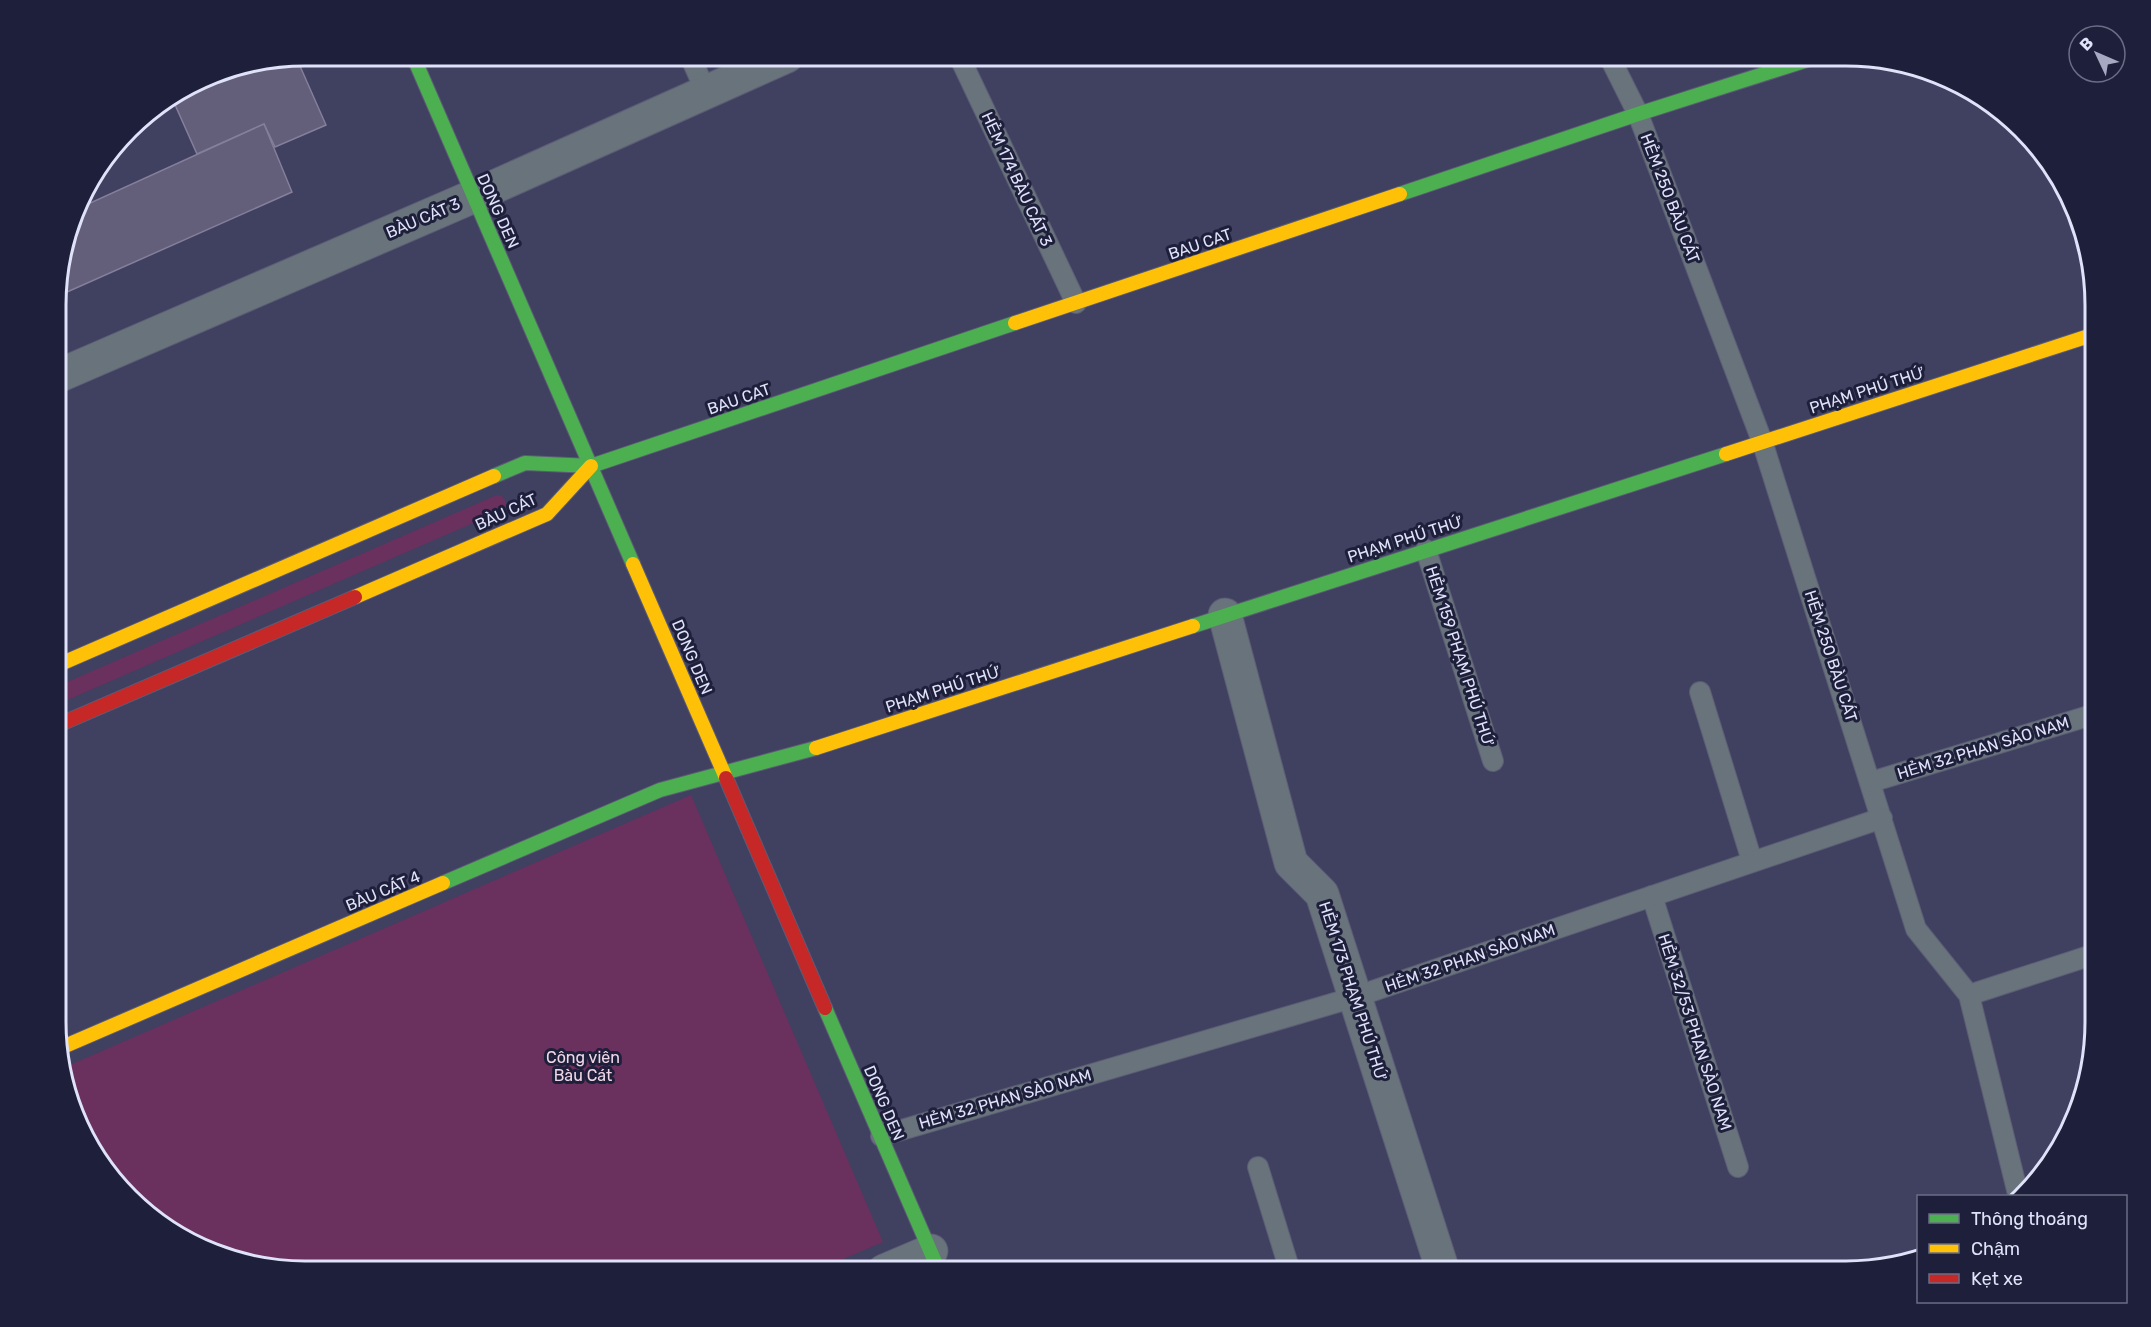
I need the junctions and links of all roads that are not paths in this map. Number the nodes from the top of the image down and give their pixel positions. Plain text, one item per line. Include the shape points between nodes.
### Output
1 (417, 66) edge
2 (694, 66) edge
3 (764, 66) edge
4 (964, 66) edge
5 (1614, 66) edge
6 (1789, 66) edge
7 (706, 92) junction
8 (1638, 114) junction
9 (474, 196) junction
10 (1076, 303) junction
11 (2085, 337) edge
12 (66, 373) edge
13 (1762, 441) junction
14 (591, 466) junction
15 (1426, 550) junction
16 (1225, 615) junction
17 (66, 662) edge
18 (1700, 693) dead end
19 (2085, 717) edge
20 (66, 722) edge
21 (1493, 761) dead end
22 (724, 773) junction
23 (1871, 782) junction
24 (1882, 818) junction
25 (1752, 861) junction
26 (1652, 896) junction
27 (2085, 957) edge
28 (1969, 995) junction
29 (1355, 997) junction
30 (67, 1045) edge
31 (881, 1136) junction
32 (1258, 1167) dead end
33 (1738, 1167) dead end
34 (2017, 1189) edge
35 (935, 1261) edge
36 (1287, 1261) edge
37 (1440, 1261) edge

1 - 9 street, DONG DEN
2 - 7 lane
3 - 7 street, BÀU CÁT 3
4 - 10 lane, HẺM 174 BÀU CÁT 3
5 - 8 lane, HẺM 250 BÀU CÁT
6 - 8 street, BAU CAT
7 - 9 street, BÀU CÁT 3
8 - 10 street, BAU CAT
8 - 13 lane, HẺM 250 BÀU CÁT
9 - 12 street, BÀU CÁT 3
9 - 14 street, DONG DEN
10 - 14 street, BAU CAT
11 - 13 street, PHẠM PHÚ THỨ
13 - 15 street, PHẠM PHÚ THỨ
13 - 23 lane, HẺM 250 BÀU CÁT
14 - 17 street via 525,463
14 - 20 street, BÀU CÁT via 547,514
14 - 22 street, DONG DEN
15 - 16 street, PHẠM PHÚ THỨ
15 - 21 lane, HẺM 159 PHẠM PHÚ THỨ
16 - 22 street, PHẠM PHÚ THỨ via 794,755
16 - 29 street, HẺM 173 PHẠM PHÚ THỨ via 1291,862 1322,894
18 - 25 lane
19 - 23 lane, HẺM 32 PHAN SÀO NAM
22 - 30 street, BÀU CÁT 4 via 660,790
22 - 31 street, DONG DEN
23 - 24 lane, HẺM 250 BÀU CÁT
24 - 25 lane, HẺM 32 PHAN SÀO NAM
24 - 28 lane, HẺM 250 BÀU CÁT via 1916,929
25 - 26 lane, HẺM 32 PHAN SÀO NAM
26 - 29 lane, HẺM 32 PHAN SÀO NAM
26 - 33 lane, HẺM 32/53 PHAN SÀO NAM
27 - 28 lane
28 - 34 lane, HẺM 250 BÀU CÁT
29 - 31 lane, HẺM 32 PHAN SÀO NAM
29 - 37 street, HẺM 173 PHẠM PHÚ THỨ
31 - 35 street, DONG DEN
32 - 36 lane

